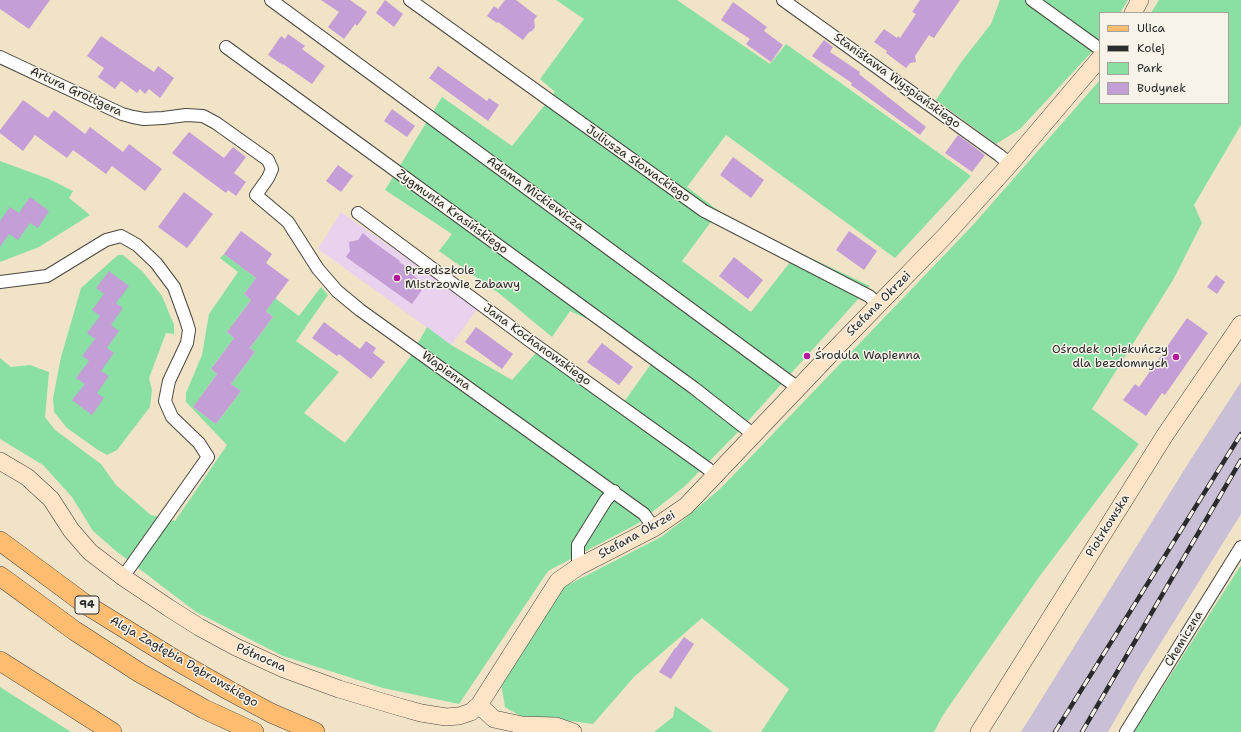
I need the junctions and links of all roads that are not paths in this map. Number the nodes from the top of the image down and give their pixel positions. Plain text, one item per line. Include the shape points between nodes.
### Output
1 (271, 0) edge
2 (410, 0) edge
3 (783, 0) edge
4 (1032, 0) edge
5 (1140, 0) edge
6 (1134, 12) edge
7 (226, 47) dead end
8 (1099, 48) edge
9 (0, 57) edge
10 (1099, 59) edge
11 (1010, 164) junction
12 (256, 195) joint
13 (358, 214) dead end
14 (0, 282) edge
15 (879, 305) junction
16 (1241, 324) edge
17 (798, 388) junction
18 (754, 435) junction
19 (0, 461) edge
20 (716, 476) junction
21 (614, 491) junction
22 (654, 528) junction
23 (0, 541) edge
24 (1241, 547) edge
25 (578, 567) junction
26 (0, 576) edge
27 (123, 577) junction
28 (0, 661) edge
29 (478, 705) junction
30 (112, 732) edge
31 (254, 732) edge
32 (315, 732) edge
33 (573, 732) edge
34 (979, 732) edge
35 (1126, 732) edge

1 - 17 street, Adama Mickiewicza
2 - 15 street, Juliusza Słowackiego via 704,211 869,296
3 - 11 street, Stanisława Wyspiańskiego
4 - 8 street
5 - 6 street
7 - 18 street, Zygmunta Krasińskiego
9 - 12 street, Artura Grottgera via 122,114 144,119 203,116 216,123 268,160 272,169
10 - 11 street, Stefana Okrzei
11 - 15 street, Stefana Okrzei
12 - 21 street, Wapienna via 288,222 318,269 337,291
13 - 20 street, Jana Kochanowskiego
14 - 27 street via 48,276 106,240 121,236 136,245 156,263 174,287 189,330 187,343 169,381 165,401 172,417 199,443 208,457
15 - 17 street, Stefana Okrzei
16 - 34 street, Piotrkowska via 1165,435
17 - 18 street, Stefana Okrzei
18 - 20 street, Stefana Okrzei
19 - 27 street, Północna via 27,477 52,499 71,530 90,552
20 - 22 street, Stefana Okrzei via 686,506
21 - 22 street, Wapienna via 644,514
21 - 25 street, Stefana Okrzei via 578,545
22 - 25 street, Stefana Okrzei
23 - 32 main road, Aleja Zagłębia Dąbrowskiego / 94 via 85,604 179,662 271,713
24 - 35 street, Chemiczna
25 - 29 street, Stefana Okrzei via 558,581
26 - 31 main road, 94 via 75,631 140,672 204,709
27 - 29 street, Północna via 199,627 236,647 284,669 339,689 421,713 446,717 470,712
28 - 30 main road
29 - 33 street via 494,719 522,725 556,726

